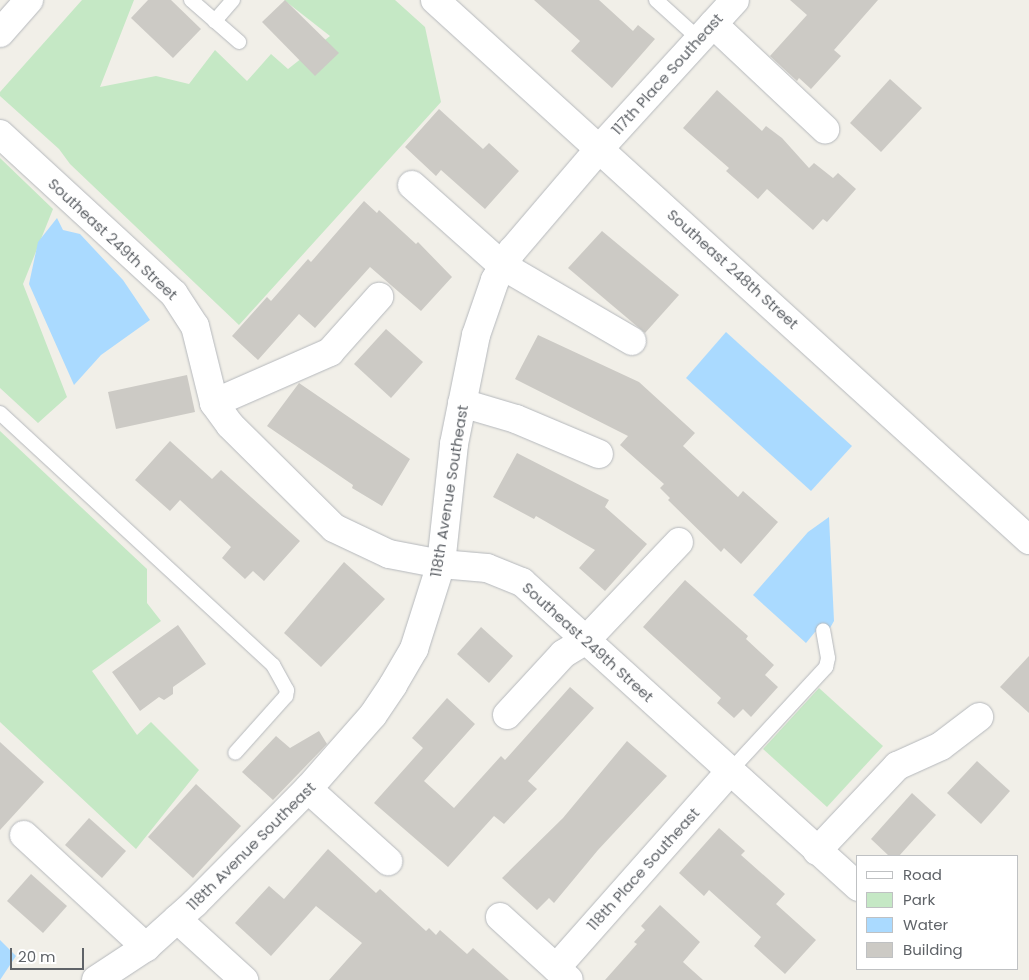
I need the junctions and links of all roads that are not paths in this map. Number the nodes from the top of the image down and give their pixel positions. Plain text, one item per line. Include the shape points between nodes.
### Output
1 (29, 0) edge
2 (191, 0) edge
3 (233, 0) edge
4 (435, 0) edge
5 (656, 0) edge
6 (735, 0) edge
7 (215, 21) junction
8 (706, 32) junction
9 (0, 33) edge
10 (239, 42) dead end
11 (825, 129) dead end
12 (0, 134) edge
13 (600, 148) junction
14 (412, 185) dead end
15 (503, 266) junction
16 (380, 297) dead end
17 (632, 341) dead end
18 (214, 403) junction
19 (462, 403) junction
20 (0, 413) edge
21 (599, 454) dead end
22 (1029, 540) edge
23 (679, 542) dead end
24 (441, 564) junction
25 (823, 630) dead end
26 (586, 640) junction
27 (507, 716) dead end
28 (979, 717) dead end
29 (235, 753) dead end
30 (730, 771) junction
31 (308, 789) junction
32 (24, 835) dead end
33 (818, 851) junction
34 (388, 861) dead end
35 (856, 885) edge
36 (500, 917) dead end
37 (177, 919) junction
38 (146, 947) junction
39 (563, 974) edge
40 (96, 980) edge
41 (244, 980) edge

1 - 9 street
2 - 7 lane
3 - 7 lane
4 - 13 street, Southeast 248th Street
5 - 8 lane
6 - 8 street, 117th Place Southeast
7 - 10 lane
8 - 11 street
8 - 13 street, 117th Place Southeast
12 - 18 street, Southeast 249th Street via 174,294 195,326
13 - 15 street, 118th Avenue Southeast via 512,251
13 - 22 street, Southeast 248th Street
14 - 15 street
15 - 17 street
15 - 19 street, 118th Avenue Southeast via 476,335
16 - 18 street via 330,352
18 - 24 street, Southeast 249th Street via 230,426 334,528 389,554
19 - 21 street via 516,419
19 - 24 street, 118th Avenue Southeast via 454,444
20 - 29 lane via 273,665 286,696
23 - 26 street
24 - 26 street, Southeast 249th Street via 487,568 522,582
24 - 31 street, 118th Avenue Southeast via 410,656 373,715
25 - 30 lane via 828,658 826,667
26 - 27 street via 563,654
26 - 30 street, Southeast 249th Street
28 - 33 street via 941,746 897,766
30 - 33 street, Southeast 249th Street
30 - 39 street, 118th Place Southeast
31 - 34 street
31 - 37 street, 118th Avenue Southeast
32 - 38 street
33 - 35 street, Southeast 249th Street
36 - 39 street
37 - 38 street, 118th Avenue Southeast
37 - 41 street
38 - 40 street, 118th Avenue Southeast

